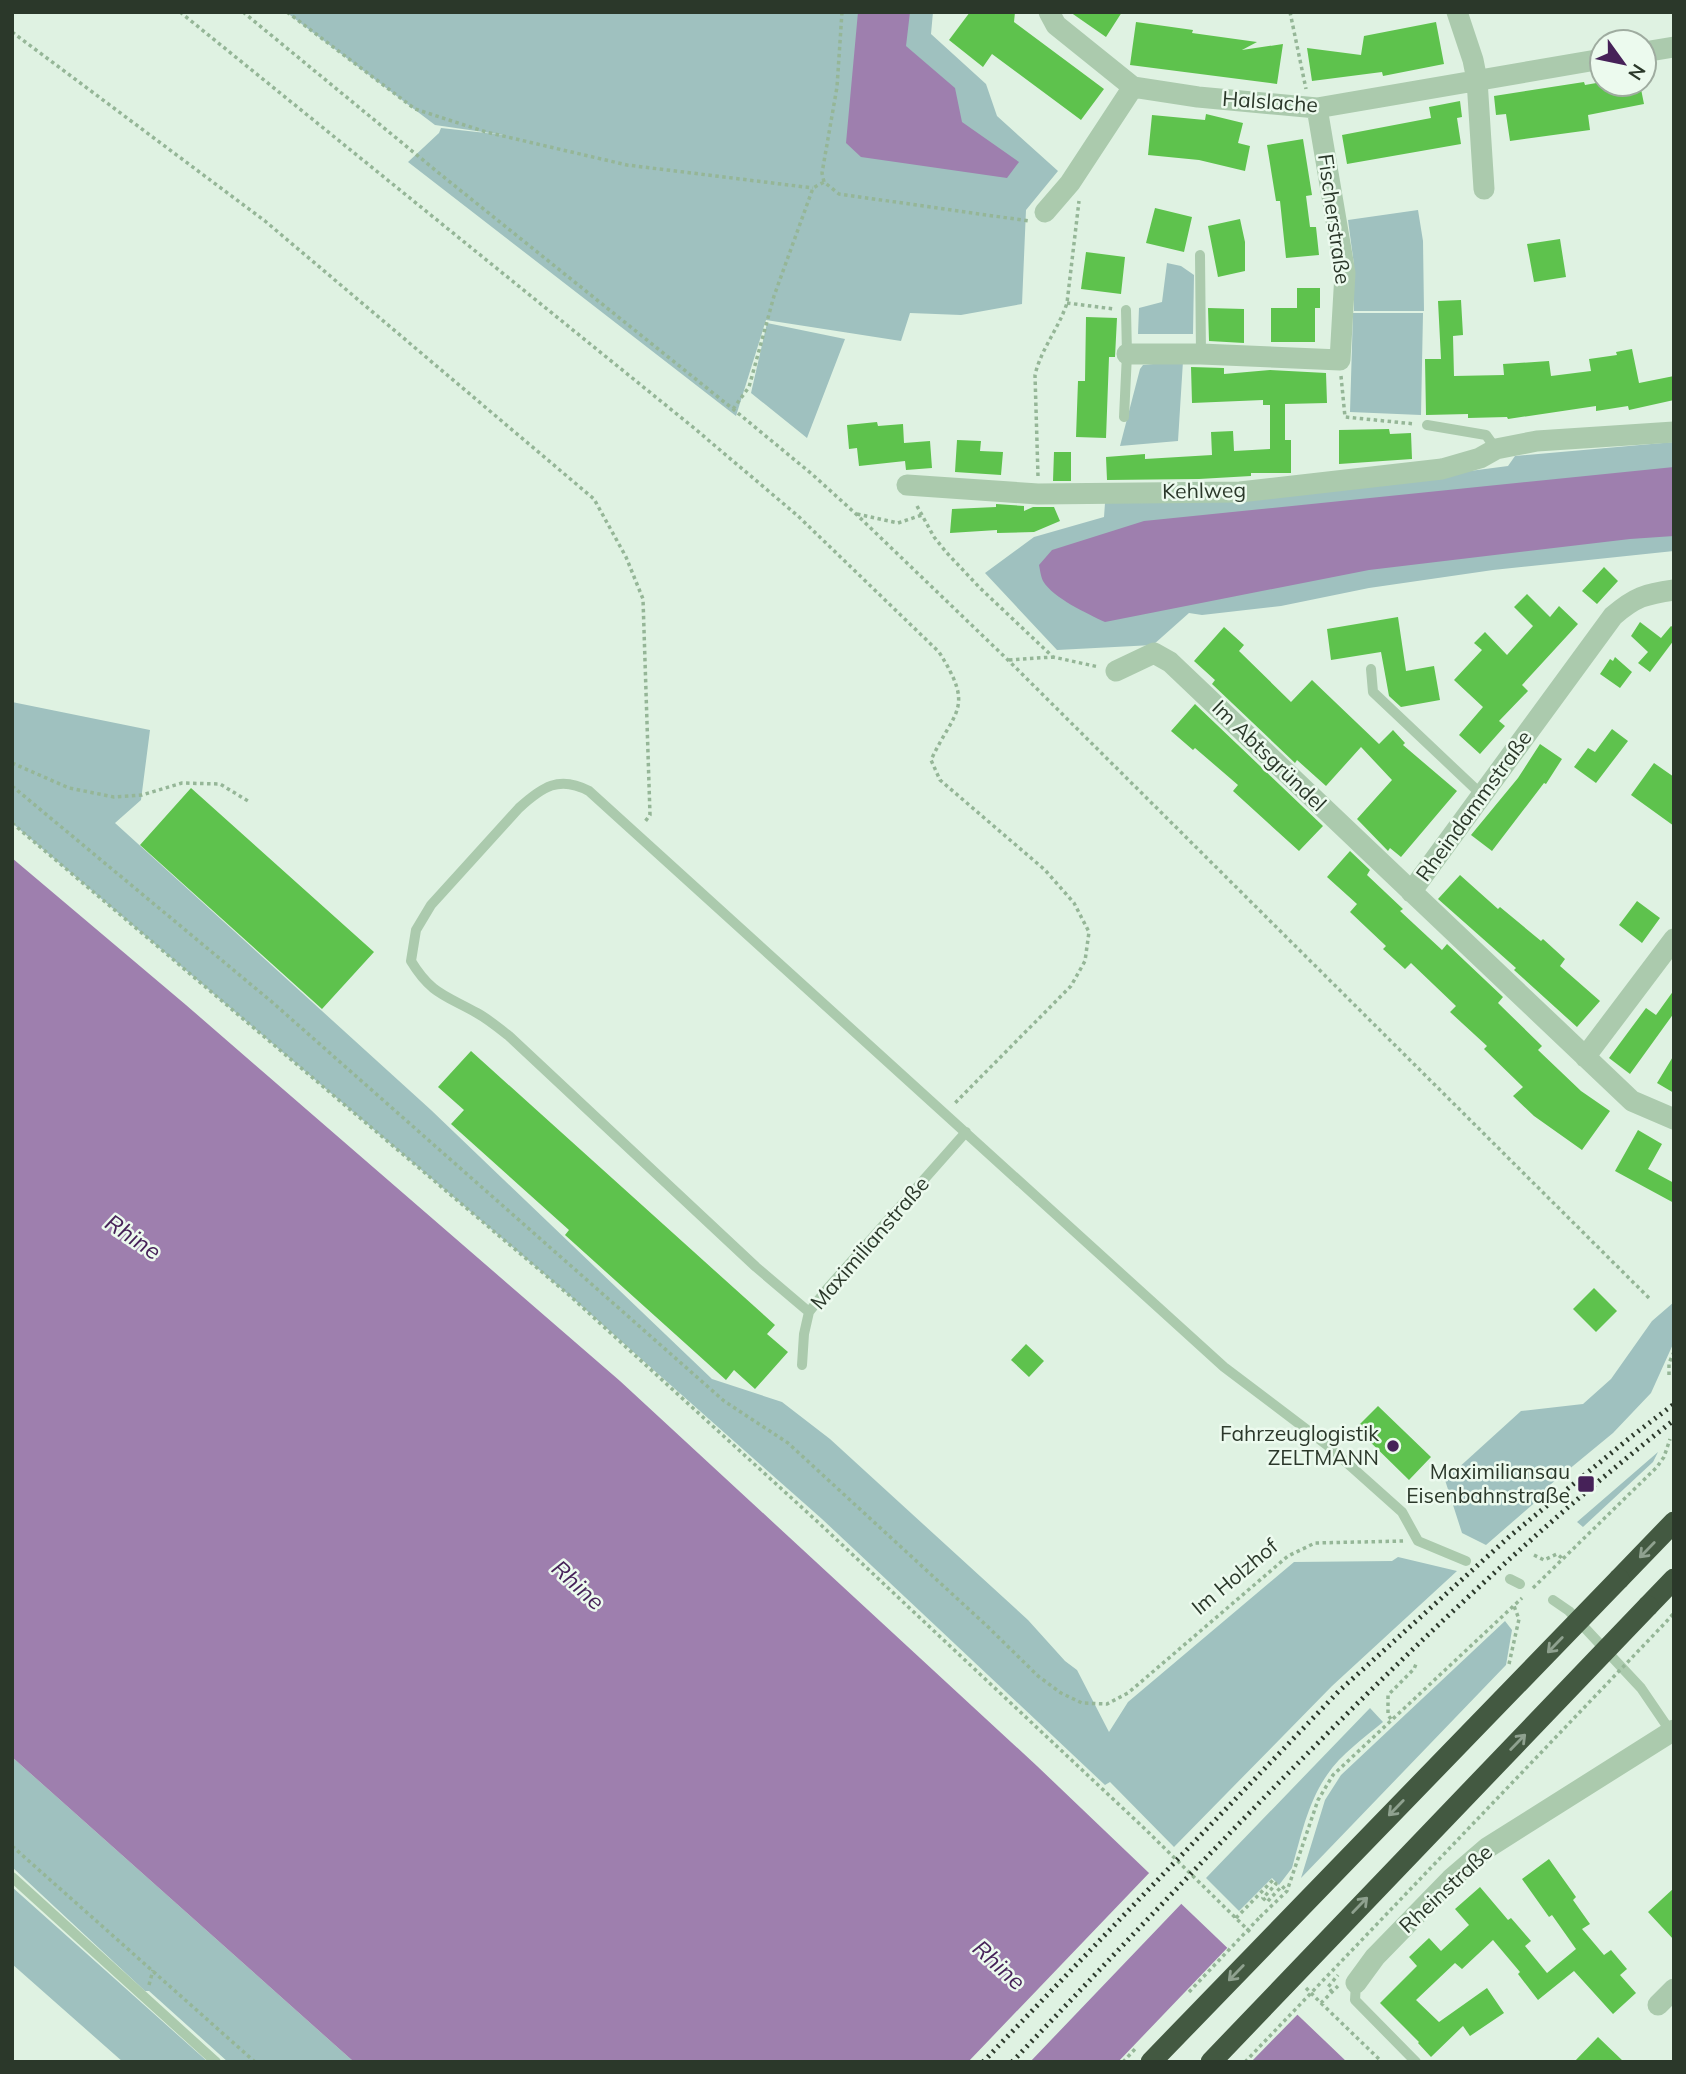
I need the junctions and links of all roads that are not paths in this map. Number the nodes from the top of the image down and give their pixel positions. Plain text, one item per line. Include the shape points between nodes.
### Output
1 (1049, 12) edge
2 (1457, 12) edge
3 (1588, 61) edge
4 (1477, 80) junction
5 (1133, 87) junction
6 (1312, 107) junction
7 (1485, 189) dead end
8 (1045, 212) road end
9 (1199, 256) dead end
10 (1126, 310) road end
11 (1127, 354) junction
12 (1201, 354) junction
13 (1124, 417) dead end
14 (1427, 425) road end
15 (1674, 432) edge
16 (1496, 449) junction
17 (907, 485) road end
18 (1674, 590) edge
19 (1371, 669) dead end
20 (1116, 671) road end
21 (1483, 796) junction
22 (1412, 892) junction
23 (1674, 939) edge
24 (1585, 1056) junction
25 (1674, 1119) edge
26 (966, 1132) junction
27 (809, 1312) junction
28 (802, 1365) dead end
29 (1674, 1522) edge
30 (1466, 1561) dead end
31 (1674, 1579) edge
32 (1553, 1600) dead end
33 (1672, 1731) edge
34 (12, 1877) edge
35 (1356, 1983) joint
36 (1674, 1989) edge
37 (1658, 2005) dead end
38 (216, 2062) edge
39 (1151, 2062) edge
40 (1211, 2062) edge
41 (1416, 2062) edge

1 - 5 street via 1056,25
2 - 4 street
3 - 4 street, Halslache
4 - 6 street, Halslache
4 - 7 street
5 - 6 street, Halslache
5 - 8 street via 1070,183
6 - 12 street, Fischerstraße via 1345,274 1340,360
9 - 12 lane
10 - 11 lane
11 - 12 street
11 - 13 lane
14 - 16 lane via 1486,435
15 - 16 street, Kehlweg via 1537,441
16 - 17 street, Kehlweg via 1442,469 1240,492 1038,494
18 - 21 street, Rheindammstraße via 1630,601 1613,616
19 - 21 lane via 1373,692
20 - 22 street, Im Abtsgründel via 1154,653 1170,662
21 - 22 street, Rheindammstraße
22 - 24 street, Rheindammstraße
23 - 24 street
24 - 25 street, Rheindammstraße via 1632,1101
26 - 27 lane, Maximilianstraße
26 - 27 lane via 589,790 577,784 562,783 535,793 432,905 416,930 411,961 422,980 509,1036
26 - 30 lane via 1224,1367 1327,1445 1402,1513 1418,1541
27 - 28 lane, Maximilianstraße
29 -> 39 highway, bridge
40 -> 31 highway, bridge
32 - 33 lane via 1569,1611 1641,1688
33 - 35 street, Rheinstraße via 1487,1848 1375,1957
34 - 38 lane
35 - 41 lane via 1355,2000
36 - 37 street

